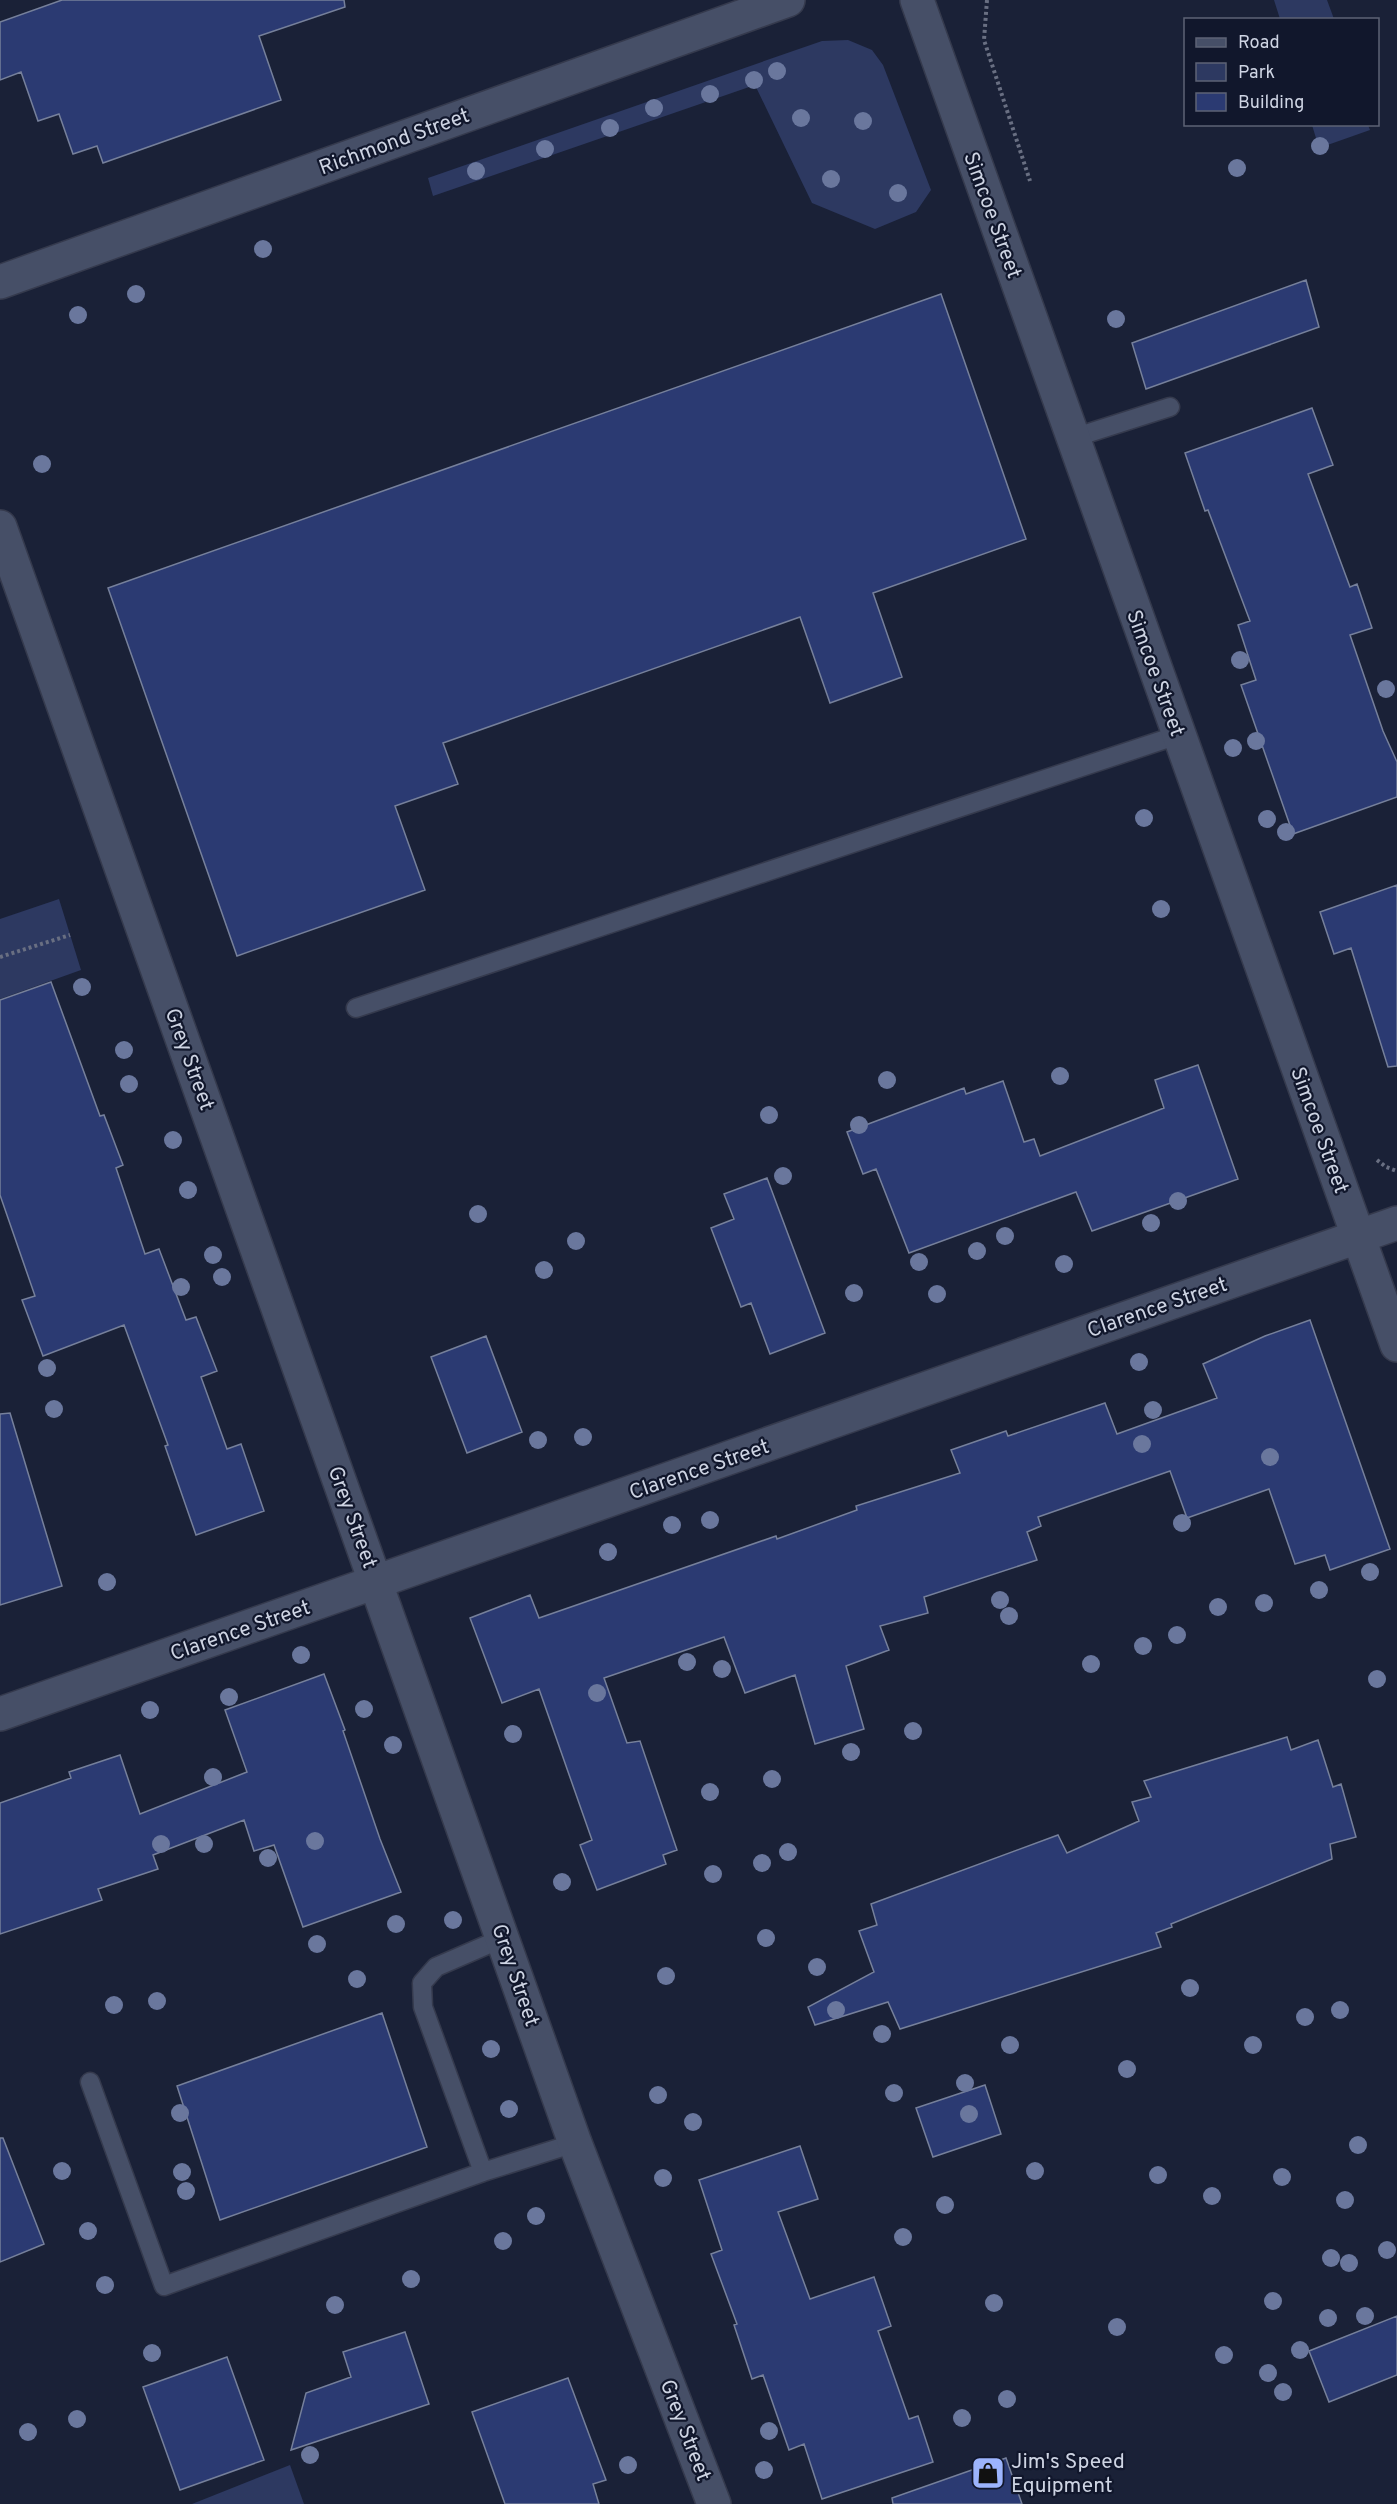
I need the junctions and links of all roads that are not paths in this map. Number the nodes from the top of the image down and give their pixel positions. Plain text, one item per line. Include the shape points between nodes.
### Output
1 (788, 0) edge
2 (917, 0) edge
3 (0, 282) edge
4 (1170, 407) dead end
5 (1073, 438) junction
6 (0, 527) edge
7 (1178, 735) junction
8 (356, 1008) dead end
9 (1397, 1223) edge
10 (1358, 1237) junction
11 (1397, 1345) edge
12 (376, 1582) junction
13 (0, 1714) edge
14 (503, 1938) junction
15 (90, 2082) dead end
16 (575, 2143) junction
17 (483, 2172) junction
18 (714, 2504) edge

1 - 3 street, Richmond Street
2 - 5 street, Simcoe Street
4 - 5 lane
5 - 7 street, Simcoe Street
6 - 12 street, Grey Street
7 - 8 lane
7 - 10 street, Simcoe Street
9 - 10 street, Clarence Street
10 - 11 street, Simcoe Street
10 - 12 street, Clarence Street
12 - 13 street, Clarence Street
12 - 14 street, Grey Street
14 - 16 street, Grey Street
14 - 17 lane via 436,1967 422,1983 423,2007
15 - 17 lane via 164,2286
16 - 17 lane
16 - 18 street, Grey Street

